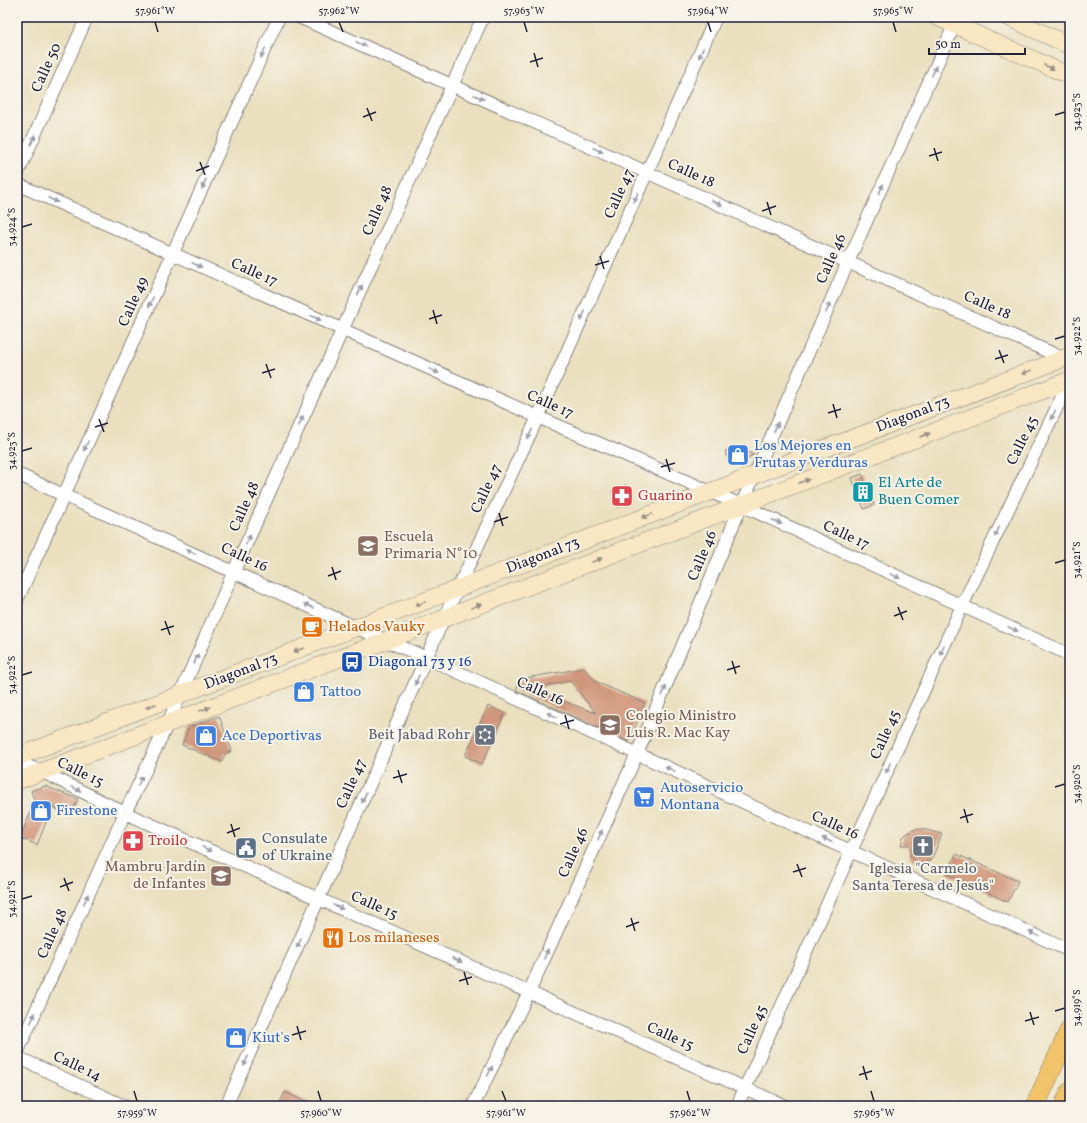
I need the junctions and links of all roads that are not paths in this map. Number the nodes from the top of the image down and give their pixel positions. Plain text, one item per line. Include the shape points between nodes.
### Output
1 (87, 17) edge
2 (279, 17) edge
3 (299, 17) edge
4 (483, 17) edge
5 (716, 17) edge
6 (937, 17) edge
7 (1008, 17) edge
8 (956, 21) edge
9 (1070, 46) edge
10 (1070, 76) edge
11 (452, 85) junction
12 (647, 172) junction
13 (17, 175) edge
14 (17, 184) edge
15 (173, 254) junction
16 (848, 262) junction
17 (342, 330) junction
18 (1068, 358) edge
19 (1070, 380) edge
20 (538, 417) junction
21 (17, 474) edge
22 (754, 476) junction
23 (710, 492) junction
24 (64, 495) junction
25 (741, 505) junction
26 (234, 571) junction
27 (457, 590) junction
28 (17, 600) edge
29 (962, 606) junction
30 (444, 618) junction
31 (357, 628) junction
32 (387, 640) junction
33 (1070, 655) edge
34 (426, 658) junction
35 (180, 695) junction
36 (168, 723) junction
37 (637, 754) junction
38 (17, 757) edge
39 (17, 762) edge
40 (41, 772) junction
41 (17, 781) edge
42 (125, 813) junction
43 (851, 851) junction
44 (319, 899) junction
45 (1070, 950) edge
46 (529, 992) junction
47 (1070, 1029) edge
48 (17, 1053) edge
49 (17, 1057) edge
50 (745, 1088) junction
51 (1070, 1092) edge
52 (124, 1106) edge
53 (226, 1106) edge
54 (473, 1106) edge
55 (737, 1106) edge
56 (785, 1106) edge
57 (1035, 1106) edge
58 (1064, 1106) edge

13 -> 1 street, Calle 50
2 -> 15 street, Calle 49
3 -> 11 street, Calle 18
4 - 11 street, Calle 48
5 -> 12 street, Calle 47
6 - 8 main road
7 - 9 main road
8 -> 10 main road
16 -> 8 street, Calle 46
11 -> 12 street, Calle 18
17 -> 11 street, Calle 48
12 -> 16 street, Calle 18
12 -> 20 street, Calle 47
14 -> 15 street, Calle 17
15 -> 17 street, Calle 17
15 -> 24 street, Calle 49
16 - 18 street, Calle 18
22 -> 16 street, Calle 46
17 -> 20 street, Calle 17
26 -> 17 street, Calle 48
18 -> 22 main road, Diagonal 73
25 -> 19 main road, Diagonal 73
19 -> 29 street, Calle 45
20 - 23 street, Calle 17
20 -> 27 street, Calle 47
21 - 24 street, Calle 16
22 - 23 main road, Diagonal 73
22 - 25 street, Calle 46
23 - 25 street, Calle 17
23 -> 27 main road, Diagonal 73
26 -> 24 street, Calle 16
24 - 28 street, Calle 49
25 -> 29 street, Calle 17
30 -> 25 main road, Diagonal 73
37 -> 25 street, Calle 46
31 -> 26 street, Calle 16
35 -> 26 street, Calle 48
27 - 30 street, Calle 47
27 -> 31 main road, Diagonal 73
29 -> 33 street, Calle 17
29 -> 43 street, Calle 45
30 - 32 main road, Diagonal 73
30 - 34 street, Calle 47
31 - 32 street, Calle 16
31 -> 35 main road, Diagonal 73
32 - 34 street, Calle 16
36 -> 32 main road, Diagonal 73
37 -> 34 street, Calle 16
34 -> 44 street, Calle 47
35 - 36 street, Calle 48
35 -> 38 main road, Diagonal 73
36 - 40 main road, Diagonal 73
42 -> 36 street, Calle 48
43 -> 37 street, Calle 16
46 -> 37 street, Calle 46
39 - 40 street, Calle 15
40 - 41 main road, Diagonal 73
40 -> 42 street, Calle 15
42 -> 44 street, Calle 15
48 -> 42 street, Calle 48
45 -> 43 street, Calle 16
43 - 50 street, Calle 45
44 -> 46 street, Calle 15
44 -> 53 street, Calle 47
46 - 50 street, Calle 15
54 -> 46 street, Calle 46
47 - 57 main road
49 - 52 street, Calle 14
50 - 55 street, Calle 45
50 - 56 street, Calle 15
51 - 58 main road

